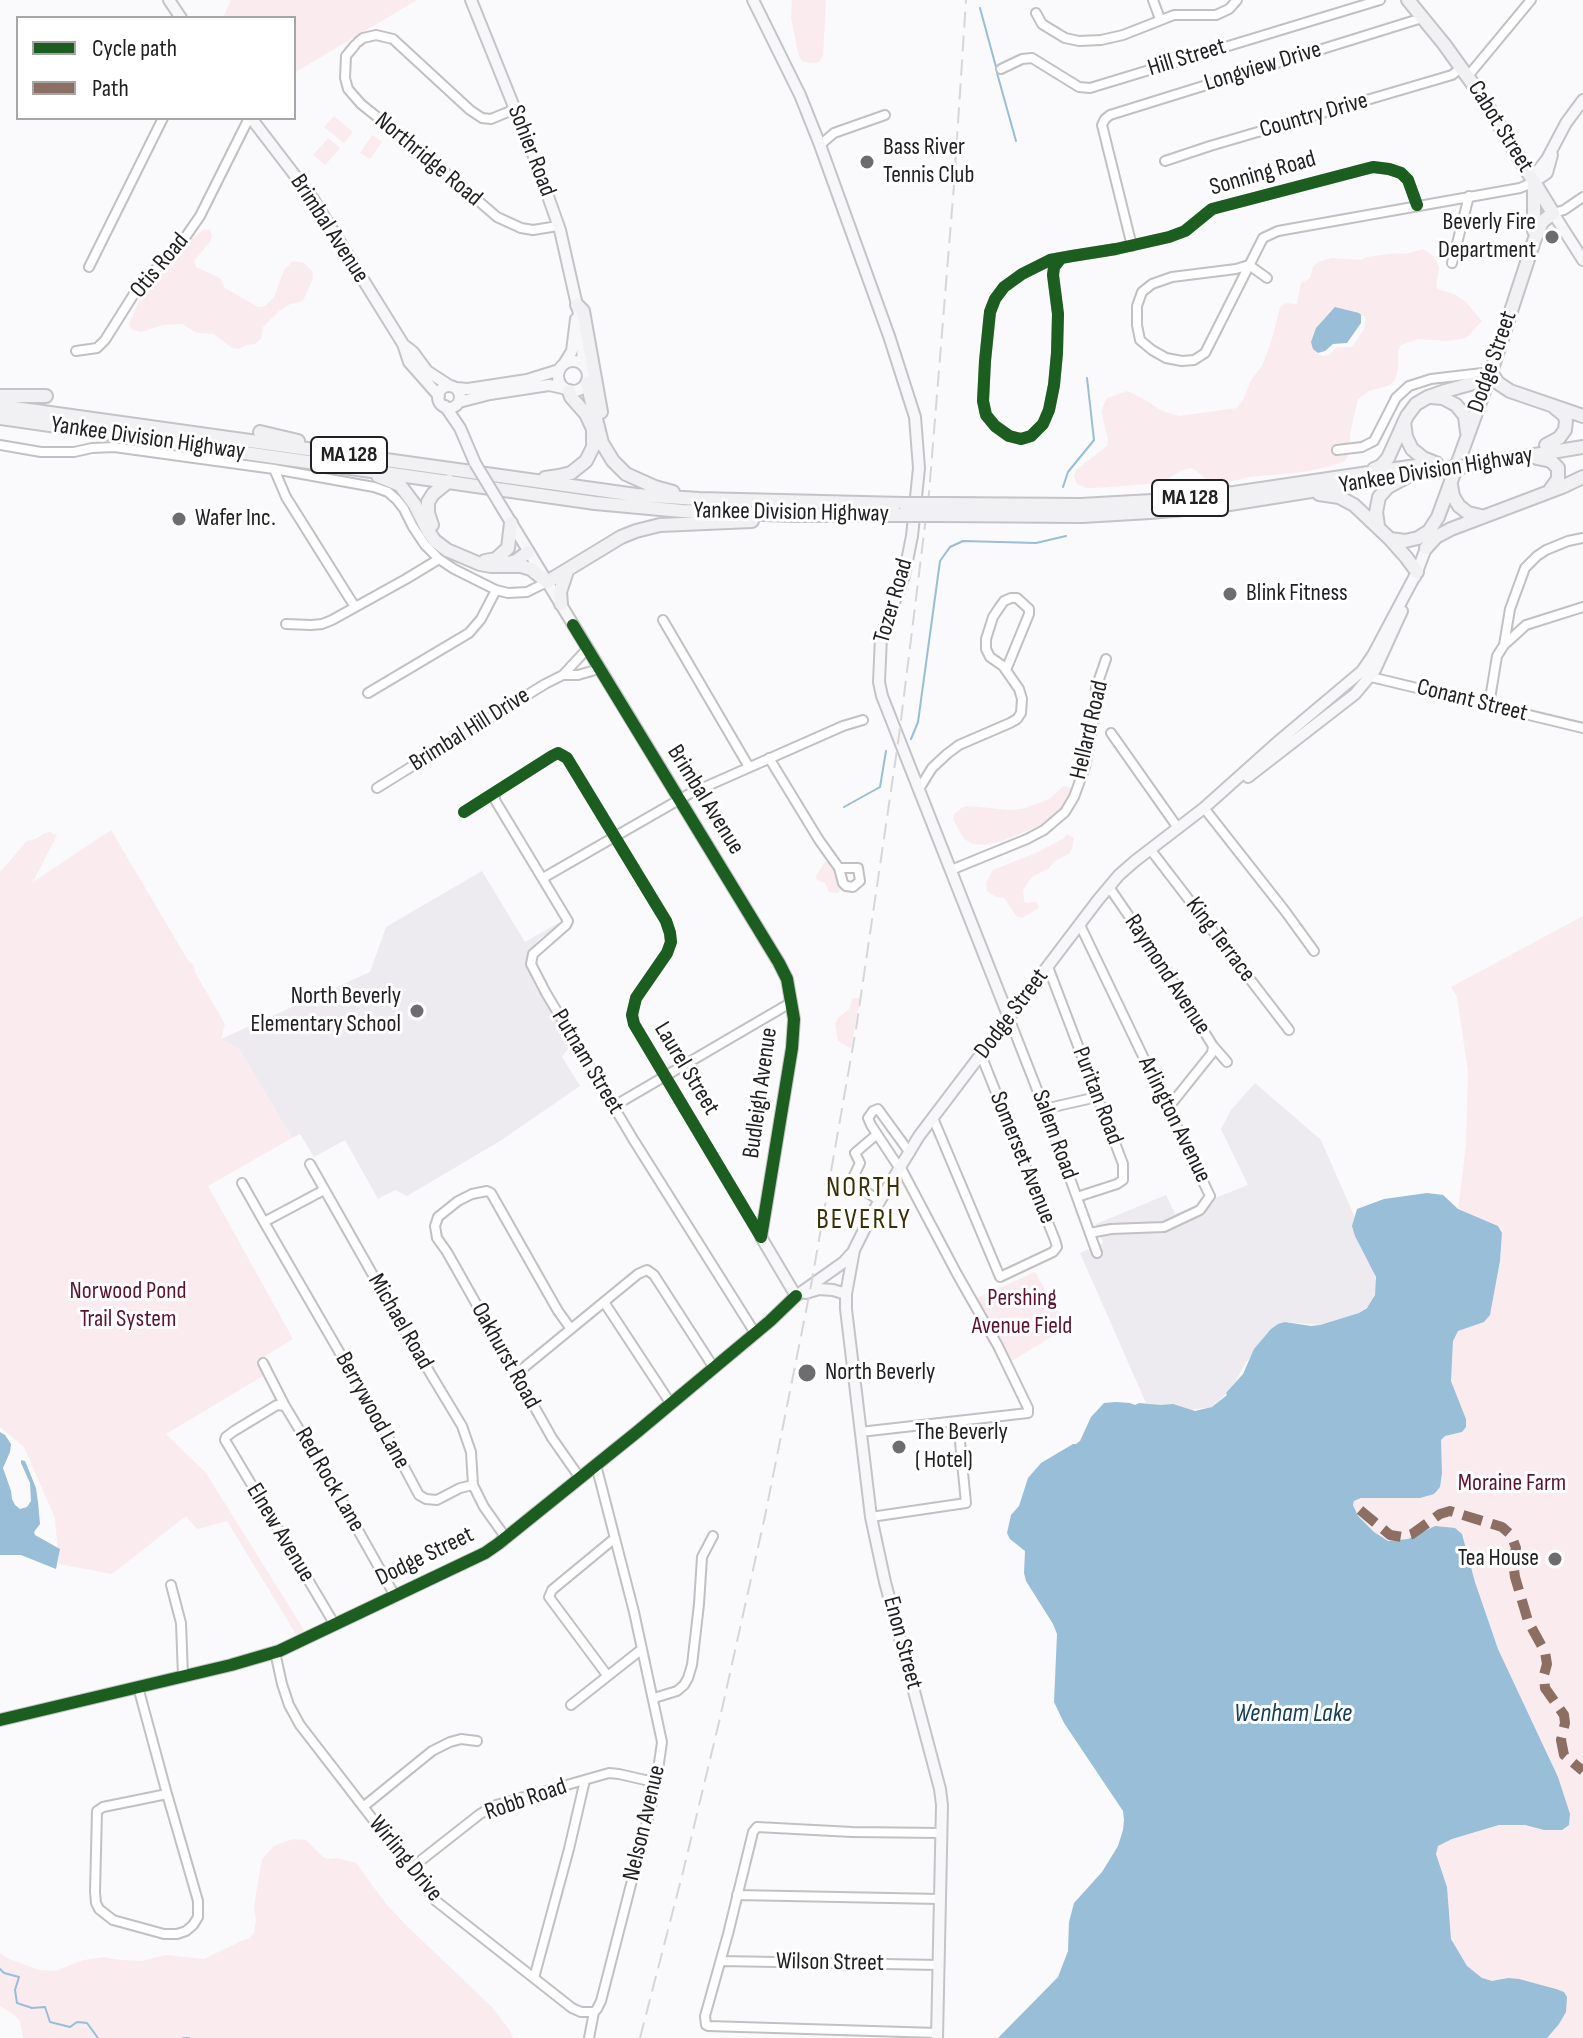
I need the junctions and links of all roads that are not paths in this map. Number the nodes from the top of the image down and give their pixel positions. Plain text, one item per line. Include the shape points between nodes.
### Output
1 (471, 0) edge
2 (753, 0) edge
3 (1153, 0) edge
4 (1237, 0) edge
5 (1380, 0) edge
6 (1408, 0) edge
7 (1531, 0) edge
8 (1036, 13) dead end
9 (1422, 18) junction
10 (1160, 19) junction
11 (1001, 69) dead end
12 (1465, 72) junction
13 (1583, 100) edge
14 (515, 109) junction
15 (885, 115) dead end
16 (162, 120) edge
17 (249, 120) edge
18 (252, 120) edge
19 (820, 145) junction
20 (1165, 161) dead end
21 (1534, 182) junction
22 (1469, 196) junction
23 (1583, 197) edge
24 (1417, 205) junction
25 (1553, 213) junction
26 (558, 226) junction
27 (1534, 241) junction
28 (1132, 246) junction
29 (1061, 258) junction
30 (1583, 260) edge
31 (1452, 263) dead end
32 (1249, 265) junction
33 (89, 267) dead end
34 (1267, 278) dead end
35 (577, 305) junction
36 (403, 344) junction
37 (76, 351) dead end
38 (583, 365) junction
39 (562, 367) junction
40 (1490, 376) junction
41 (587, 383) junction
42 (453, 387) junction
43 (566, 390) junction
44 (1510, 391) junction
45 (0, 396) edge
46 (46, 396) dead end
47 (1428, 397) junction
48 (442, 401) junction
49 (458, 403) junction
50 (1480, 404) junction
51 (0, 406) edge
52 (1552, 406) junction
53 (1583, 416) edge
54 (0, 418) edge
55 (1404, 422) junction
56 (460, 428) junction
57 (260, 432) dead end
58 (1583, 439) edge
59 (1467, 440) junction
60 (0, 445) edge
61 (1546, 445) junction
62 (1583, 447) edge
63 (1337, 450) dead end
64 (1522, 457) junction
65 (1482, 459) junction
66 (613, 461) junction
67 (419, 464) junction
68 (1435, 467) junction
69 (274, 469) junction
70 (361, 469) junction
71 (1412, 474) junction
72 (490, 475) junction
73 (1348, 477) junction
74 (1583, 477) edge
75 (449, 481) junction
76 (1450, 484) junction
77 (1548, 492) junction
78 (1284, 496) junction
79 (699, 499) junction
80 (902, 510) junction
81 (941, 510) junction
82 (1481, 516) junction
83 (1438, 517) junction
84 (511, 523) junction
85 (1378, 526) junction
86 (1583, 538) edge
87 (1390, 539) junction
88 (1426, 548) junction
89 (528, 552) junction
90 (439, 559) junction
91 (497, 565) junction
92 (567, 571) junction
93 (1417, 572) junction
94 (547, 582) junction
95 (496, 590) junction
96 (561, 604) junction
97 (355, 607) junction
98 (1583, 607) edge
99 (663, 620) dead end
100 (286, 624) dead end
101 (1504, 645) junction
102 (588, 648) junction
103 (1106, 659) dead end
104 (599, 669) junction
105 (1006, 670) junction
106 (1366, 674) junction
107 (563, 675) junction
108 (368, 693) dead end
109 (1489, 705) junction
110 (863, 720) dead end
111 (1583, 728) edge
112 (1111, 733) dead end
113 (769, 758) junction
114 (749, 767) junction
115 (377, 788) dead end
116 (919, 789) junction
117 (495, 794) junction
118 (679, 799) junction
119 (1204, 808) junction
120 (464, 812) dead end
121 (1178, 828) junction
122 (614, 836) junction
123 (1150, 849) junction
124 (839, 868) dead end
125 (951, 870) junction
126 (543, 878) junction
127 (1109, 887) junction
128 (1080, 925) junction
129 (1314, 951) dead end
130 (1048, 967) junction
131 (792, 1002) junction
132 (1009, 1018) junction
133 (1289, 1030) dead end
134 (1213, 1046) junction
135 (981, 1055) junction
136 (1227, 1062) dead end
137 (664, 1077) junction
138 (1097, 1097) junction
139 (614, 1106) junction
140 (1168, 1108) junction
141 (1044, 1109) junction
142 (933, 1118) junction
143 (876, 1135) junction
144 (910, 1153) junction
145 (310, 1164) dead end
146 (900, 1169) junction
147 (242, 1183) dead end
148 (324, 1190) junction
149 (1077, 1197) junction
150 (880, 1201) junction
151 (264, 1222) junction
152 (1090, 1233) junction
153 (761, 1237) junction
154 (854, 1250) junction
155 (1097, 1253) dead end
156 (819, 1279) junction
157 (847, 1288) junction
158 (796, 1296) junction
159 (604, 1302) junction
160 (571, 1329) junction
161 (755, 1333) junction
162 (263, 1363) dead end
163 (714, 1368) junction
164 (516, 1374) junction
165 (671, 1404) junction
166 (285, 1406) junction
167 (958, 1421) junction
168 (860, 1432) junction
169 (596, 1465) junction
170 (580, 1478) junction
171 (473, 1485) junction
172 (871, 1517) junction
173 (713, 1536) dead end
174 (506, 1538) junction
175 (615, 1538) junction
176 (171, 1585) dead end
177 (395, 1596) junction
178 (335, 1625) junction
179 (642, 1649) junction
180 (275, 1652) junction
181 (607, 1675) junction
182 (183, 1676) junction
183 (138, 1687) junction
184 (654, 1698) junction
185 (571, 1705) dead end
186 (0, 1720) edge
187 (477, 1741) dead end
188 (585, 1780) junction
189 (658, 1780) junction
190 (167, 1794) junction
191 (363, 1807) junction
192 (941, 1833) junction
193 (410, 1869) junction
194 (737, 1895) junction
195 (940, 1899) junction
196 (721, 1961) junction
197 (939, 1965) junction
198 (534, 1978) junction
199 (594, 2012) junction
200 (937, 2036) edge
201 (589, 2038) edge

1 - 14 main road, Sohier Road
2 - 19 main road, Tozer Road
3 - 10 street
4 - 10 street via 1216,15
5 - 11 street, Hill Street via 1090,88 1079,87 1032,58
6 - 9 highway, Cabot Street
7 - 12 street
8 - 10 street via 1042,24 1079,41 1123,35
9 - 12 highway, Cabot Street
9 - 28 street, Longview Drive via 1110,115 1102,125
12 - 20 street, Country Drive
12 - 21 highway, Cabot Street
13 - 21 main road via 1554,145 1544,177
14 - 26 main road, Sohier Road
14 - 26 street, Northridge Road via 482,118 393,39 363,38 346,56 348,89 361,104 497,217 533,230
15 - 19 street via 834,133
16 - 33 street
17 - 37 street, Otis Road via 182,242 139,285 105,340 97,348
18 - 36 main road, Brimbal Avenue via 313,199
19 - 116 main road, Tozer Road via 894,349 917,433 912,536 904,576 881,637 879,667 882,696
21 - 22 street
21 - 25 highway, Cabot Street
21 - 27 highway, Dodge Street
22 - 24 street
22 - 31 street
23 - 25 street
24 - 28 street, Sonning Road via 1401,173 1373,167 1212,209 1185,231
24 - 32 street via 1278,231 1263,238
25 - 27 highway, Dodge Street via 1542,222
25 - 30 main road, Cabot Street
26 - 35 main road, Sohier Road
27 - 40 highway, Dodge Street
28 - 29 street, Sonning Road
29 - 29 street, Sonning Road via 1004,287 990,312 983,401 986,415 1009,436 1031,436 1049,410 1057,353 1053,275
32 - 32 street via 1205,353 1194,360 1166,358 1140,340 1137,306 1152,284
32 - 34 street
35 - 38 main road
35 - 39 main road via 572,351
35 - 66 highway via 583,311
36 - 42 main road via 427,371
36 - 48 main road via 409,362
38 - 39 main road via 570,362
38 - 41 main road
39 - 42 main road via 502,385
39 - 43 main road via 559,383
40 - 44 highway
40 - 47 highway
40 - 50 highway, Dodge Street
40 - 63 street via 1431,379 1409,386 1396,398 1374,441
41 - 43 main road via 576,391
41 - 66 highway via 602,443
42 - 48 main road via 443,388
42 - 49 main road via 460,394
43 - 49 main road via 549,385
43 - 72 highway via 593,429 594,444 586,461 559,476
44 - 50 highway via 1496,391
44 - 52 highway
45 - 46 highway
47 - 55 highway
47 - 59 highway via 1451,401 1461,410
48 - 49 main road via 452,407
48 - 56 main road
49 - 56 main road
50 - 59 highway, Dodge Street
51 - 67 highway, Yankee Division Highway / MA 128
52 - 53 highway
52 - 61 highway via 1564,415 1566,425 1559,438
54 - 70 highway, Yankee Division Highway / MA 128
55 - 68 highway via 1412,449
55 - 73 highway via 1385,463
56 - 84 main road, Brimbal Avenue, bridge
57 - 67 highway
58 - 61 highway, Yankee Division Highway / MA 128
59 - 76 highway, Dodge Street
60 - 69 street via 52,452 114,447
61 - 65 highway, Yankee Division Highway / MA 128
62 - 64 highway, Yankee Division Highway / MA 128
64 - 65 highway, Yankee Division Highway / MA 128
64 - 77 highway via 1545,459 1558,468 1558,479
65 - 68 highway, Yankee Division Highway / MA 128
66 - 79 highway via 626,474
67 - 72 highway, Yankee Division Highway / MA 128
68 - 71 highway, Yankee Division Highway / MA 128
68 - 73 highway, Yankee Division Highway / MA 128
69 - 90 street via 388,492
69 - 97 street
70 - 75 highway, Yankee Division Highway / MA 128
70 - 91 highway via 400,485 435,541 447,550
71 - 78 highway, Yankee Division Highway / MA 128
71 - 85 highway via 1379,497
72 - 79 highway, Yankee Division Highway / MA 128
73 - 81 highway, Yankee Division Highway / MA 128 via 1170,500
74 - 77 highway
75 - 80 highway, Yankee Division Highway / MA 128 via 682,511 793,515
75 - 84 highway via 433,494 428,513 449,545 476,559 496,559 508,548
76 - 82 highway via 1459,506
76 - 83 highway, Dodge Street
77 - 82 highway
78 - 81 highway, Yankee Division Highway / MA 128 via 1116,514
78 - 85 highway via 1339,497
79 - 80 highway, Yankee Division Highway / MA 128
80 - 81 highway, Yankee Division Highway / MA 128, bridge
80 - 92 highway via 660,525 621,537
82 - 88 highway via 1442,533
83 - 87 highway via 1418,538
83 - 88 main road, Dodge Street
84 - 89 main road, Brimbal Avenue
85 - 87 highway
86 - 101 street via 1546,550 1525,568
87 - 93 highway
88 - 93 main road, Dodge Street
89 - 91 highway
89 - 94 main road, Brimbal Avenue
90 - 95 street
90 - 97 street
91 - 94 highway via 531,569
92 - 94 highway
92 - 96 highway
93 - 106 main road, Dodge Street via 1396,628
94 - 95 street via 515,594
94 - 96 main road, Brimbal Avenue
95 - 108 street via 469,633
96 - 102 main road, Brimbal Avenue
97 - 100 street via 322,624
98 - 101 street via 1526,625
99 - 114 street
101 - 109 street via 1497,656
102 - 104 main road, Brimbal Avenue
102 - 107 street, Brimbal Hill Drive
103 - 125 street, Hellard Road via 1096,688 1085,767 1065,812 1027,839
104 - 107 street, Brimbal Hill Drive
104 - 118 main road, Brimbal Avenue
105 - 105 street via 990,657 986,639 1004,601 1017,598 1029,614
105 - 116 street via 1022,699 1017,719 959,745 932,768
106 - 109 street, Conant Street
106 - 119 main road, Dodge Street via 1344,704
107 - 115 street, Brimbal Hill Drive
109 - 111 street, Conant Street
110 - 113 street
112 - 121 street
113 - 114 street
113 - 124 street
114 - 118 street
116 - 125 main road, Tozer Road
117 - 120 street
117 - 122 street via 563,754
117 - 126 street, Putnam Street
118 - 122 street
118 - 131 main road, Brimbal Avenue via 779,963
119 - 121 main road, Dodge Street
119 - 129 street
121 - 123 main road, Dodge Street
122 - 126 street
122 - 137 street, Laurel Street via 670,933 667,953 636,998 632,1015
123 - 127 main road, Dodge Street
123 - 133 street, King Terrace
125 - 132 main road, Tozer Road
126 - 139 street, Putnam Street via 568,921 533,954 531,964
127 - 128 main road, Dodge Street
127 - 134 street, Raymond Avenue
128 - 130 main road, Dodge Street
128 - 140 street, Arlington Avenue
130 - 132 main road, Dodge Street
130 - 138 street, Puritan Road
131 - 137 street
131 - 153 main road, Budleigh Avenue via 792,1048
132 - 135 main road, Dodge Street
132 - 141 street, Salem Road
134 - 136 street, Raymond Avenue
134 - 140 street
135 - 142 main road, Dodge Street
135 - 142 street, Somerset Avenue via 1057,1247 1053,1252 1000,1277
137 - 139 street
137 - 153 street, Laurel Street
138 - 141 street
138 - 149 street, Puritan Road via 1123,1164 1123,1180
139 - 161 street, Putnam Street
140 - 152 street, Arlington Avenue via 1210,1196 1204,1207 1164,1227
141 - 149 street, Salem Road
142 - 144 main road, Dodge Street
143 - 144 street via 868,1118 878,1109
143 - 146 street
143 - 150 street via 855,1153 860,1163 851,1182
144 - 146 main road, Dodge Street
145 - 148 street, Michael Road
146 - 150 main road, Dodge Street
146 - 167 street via 1028,1408 1028,1413
147 - 151 street, Berrywood Lane
148 - 151 street
148 - 171 street, Michael Road via 462,1426 471,1452
149 - 152 street, Salem Road
150 - 154 main road, Dodge Street
151 - 171 street, Berrywood Lane via 419,1495 437,1500
152 - 155 street, Salem Road
153 - 158 main road, Laurel Street
154 - 156 main road, Dodge Street
154 - 157 main road, Enon Street
156 - 157 main road via 832,1278
156 - 158 main road, Dodge Street
157 - 158 main road
157 - 168 main road, Enon Street
158 - 161 main road, Dodge Street
159 - 160 street
159 - 163 street via 647,1270
159 - 165 street
160 - 164 street
160 - 164 street, Oakhurst Road via 491,1193 472,1194 442,1211 435,1232
161 - 163 main road, Dodge Street
162 - 166 street, Red Rock Lane
163 - 165 main road, Dodge Street
164 - 170 street, Oakhurst Road
165 - 169 main road, Dodge Street
166 - 177 street, Red Rock Lane
166 - 178 street, Elnew Avenue via 277,1405 225,1440
167 - 168 street
167 - 172 street via 966,1503
168 - 172 main road, Enon Street
169 - 170 main road, Dodge Street
169 - 175 street, Nelson Avenue
170 - 174 main road, Dodge Street
171 - 174 street
172 - 192 main road, Enon Street via 938,1776
173 - 184 street via 702,1557 688,1678 677,1691
174 - 177 main road, Dodge Street
175 - 179 street, Nelson Avenue
175 - 181 street via 549,1597
176 - 182 street via 181,1623
177 - 178 main road, Dodge Street
178 - 180 main road, Dodge Street
179 - 181 street
179 - 184 street, Nelson Avenue
180 - 182 main road, Dodge Street
180 - 191 street, Wirling Drive via 300,1725
181 - 185 street
182 - 183 main road, Dodge Street
183 - 186 main road, Dodge Street
183 - 190 street
184 - 189 street, Nelson Avenue via 662,1742
187 - 191 street via 461,1739 432,1751
188 - 189 street, Robb Road via 609,1773
188 - 193 street, Robb Road via 489,1808
188 - 198 street
189 - 199 street, Nelson Avenue
190 - 190 street via 198,1901 193,1925 177,1934 113,1920 99,1909 95,1892 97,1811
191 - 193 street, Wirling Drive
192 - 194 street via 760,1826 754,1829
192 - 195 main road, Enon Street
193 - 198 street, Wirling Drive via 436,1901
194 - 195 street
194 - 196 street
195 - 197 main road, Enon Street
196 - 197 street, Wilson Street
196 - 200 street via 706,2025
197 - 200 main road, Enon Street
198 - 199 street, Wirling Drive via 579,2011
199 - 201 street, Nelson Avenue

